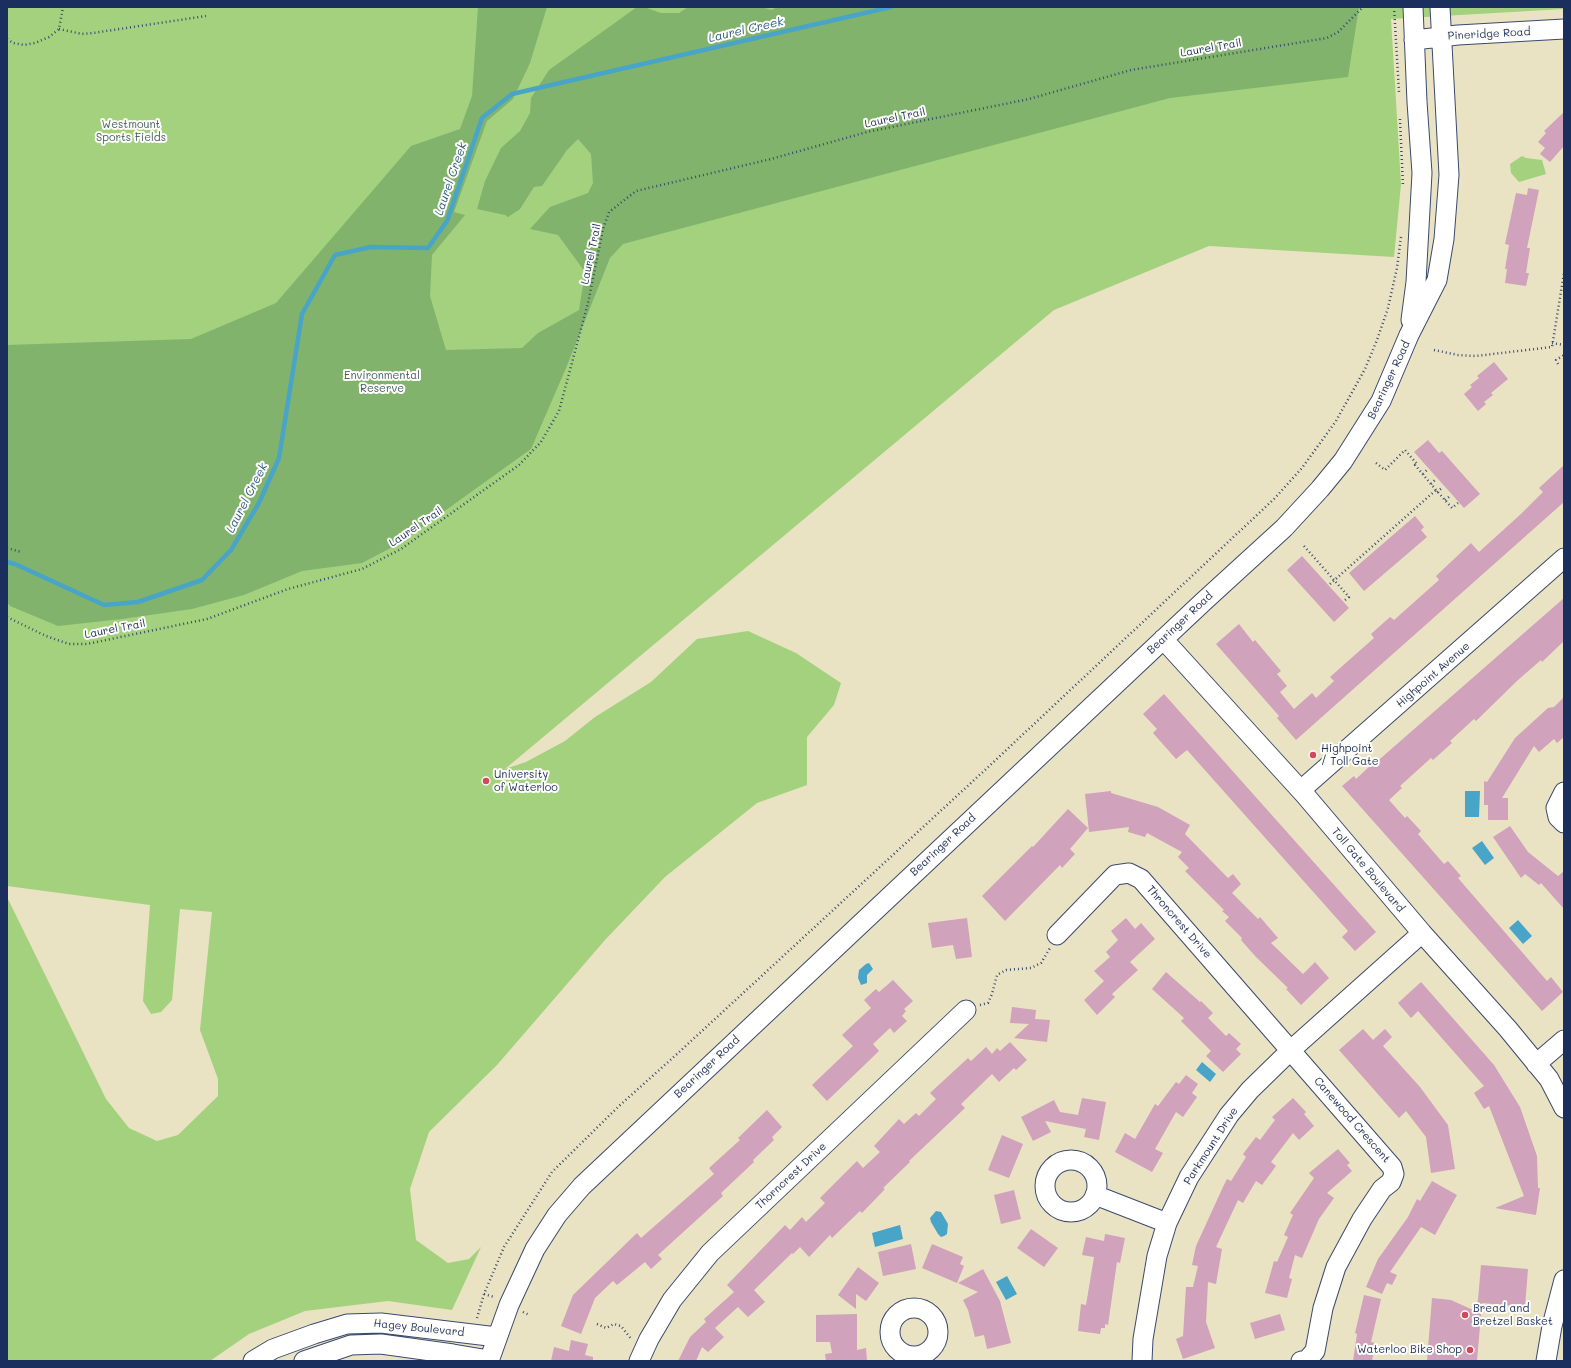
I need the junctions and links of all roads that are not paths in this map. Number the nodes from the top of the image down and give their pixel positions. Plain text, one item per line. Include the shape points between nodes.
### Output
1 (1413, 7) edge
2 (1440, 7) edge
3 (1564, 29) edge
4 (1442, 36) junction
5 (1414, 40) junction
6 (1410, 335) junction
7 (1564, 558) edge
8 (1163, 639) junction
9 (1301, 790) junction
10 (1564, 792) edge
11 (1564, 823) edge
12 (1422, 934) junction
13 (1057, 935) road end
14 (966, 1010) road end
15 (1564, 1040) edge
16 (1291, 1050) junction
17 (1536, 1064) junction
18 (1564, 1108) edge
19 (1095, 1195) dead end
20 (1167, 1223) junction
21 (1564, 1280) edge
22 (497, 1337) junction
23 (253, 1361) edge
24 (304, 1361) edge
25 (489, 1361) edge
26 (640, 1361) edge
27 (1142, 1361) edge
28 (1301, 1361) edge
29 (1546, 1361) edge

1 - 5 street, Bearinger Road
2 - 4 street, Bearinger Road
3 - 4 street, Pineridge Road
4 - 5 street, Pineridge Road
4 - 6 street, Bearinger Road via 1450,175 1444,239 1437,280
5 - 6 street, Bearinger Road via 1422,173 1416,282
6 - 8 street, Bearinger Road via 1381,401 1339,467 1284,528
7 - 9 street, Highpoint Avenue
8 - 9 street, Toll Gate Boulevard
8 - 22 street, Bearinger Road via 582,1186 557,1215 535,1249
9 - 12 street, Toll Gate Boulevard
10 - 11 street via 1556,808 1558,817
12 - 16 street, Parkmount Drive
12 - 17 street, Toll Gate Boulevard via 1508,1028
13 - 16 street, Throncrest Drive via 1115,875 1129,872 1141,879
14 - 26 street, Thorncrest Drive via 710,1253 672,1300
15 - 17 street
16 - 20 street, Parkmount Drive via 1250,1090 1229,1115 1189,1177
16 - 28 street, Canewood Crescent via 1374,1144 1392,1167 1394,1174 1391,1182 1382,1189 1362,1219 1336,1267 1323,1308 1315,1351 1307,1360
17 - 18 street, Toll Gate Boulevard via 1553,1085
19 - 20 street
20 - 27 street, Parkmount Drive via 1157,1256 1143,1339
21 - 29 street
22 - 23 street, Hagey Boulevard via 381,1323 347,1324 273,1349
22 - 25 street, Bearinger Road
24 - 25 street, Hagey Boulevard via 351,1345 381,1344

